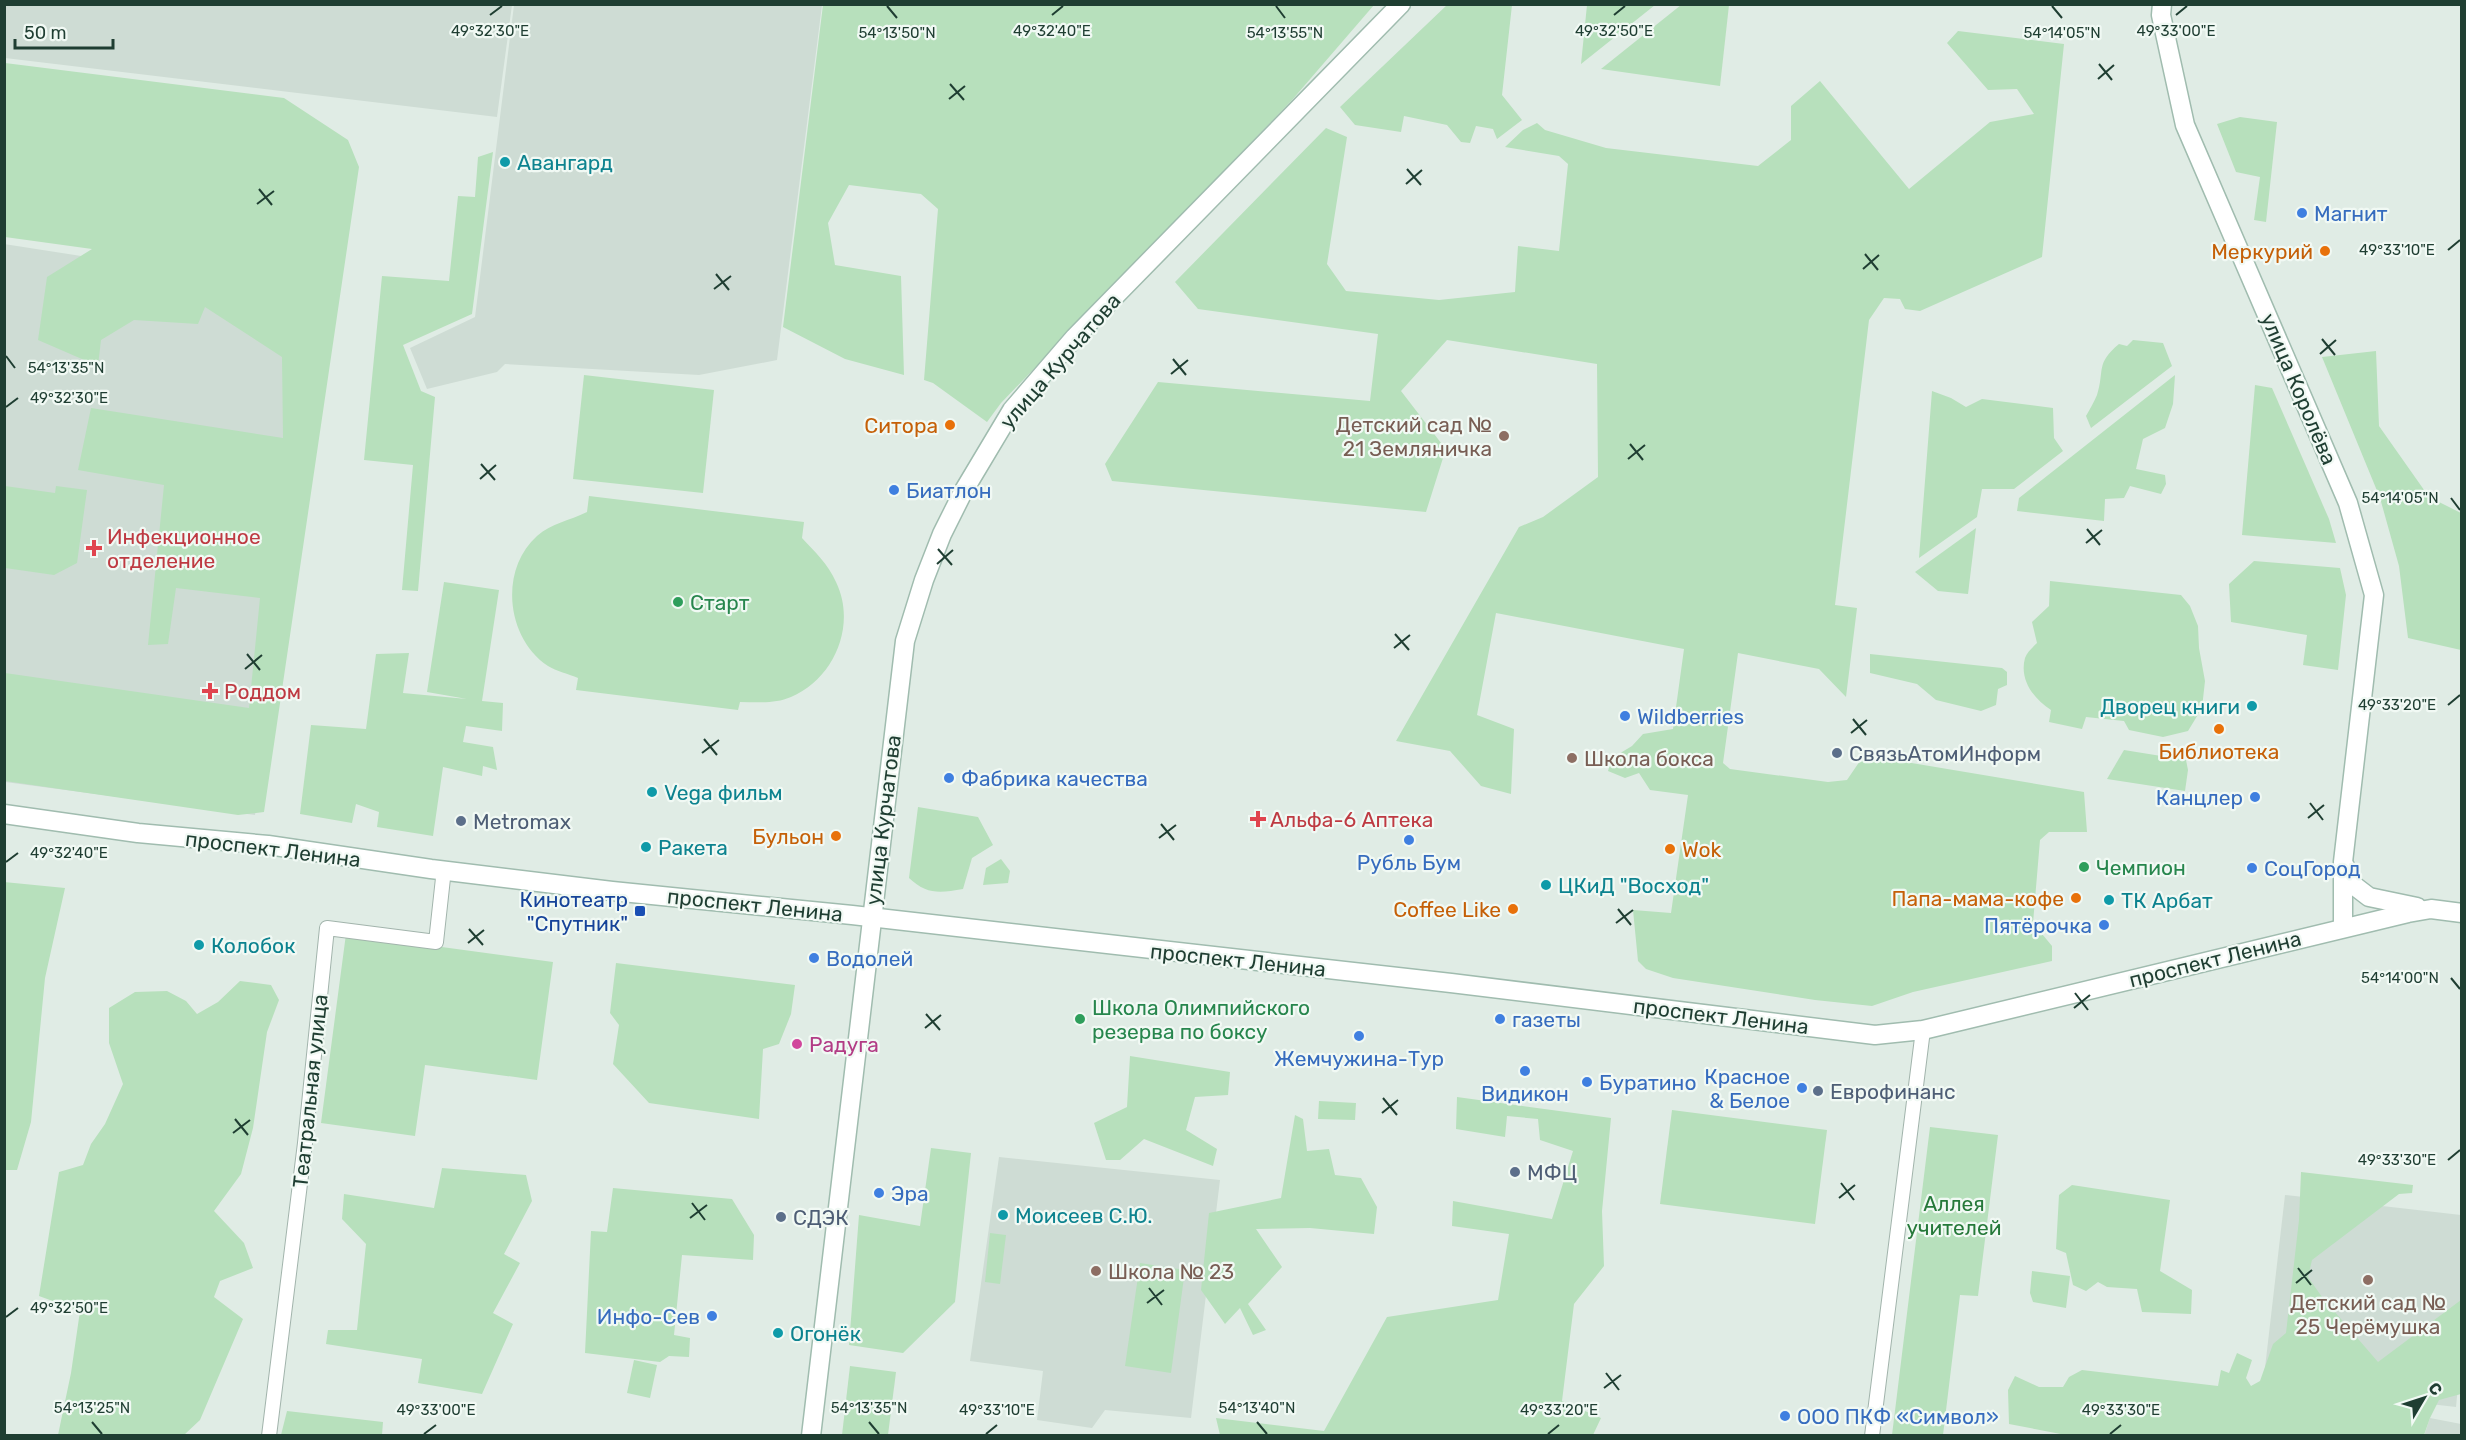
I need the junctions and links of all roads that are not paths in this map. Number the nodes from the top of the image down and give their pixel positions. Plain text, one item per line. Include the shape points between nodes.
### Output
1 (1401, 4) edge
2 (2162, 4) edge
3 (4, 814) edge
4 (2343, 862) junction
5 (444, 870) junction
6 (2431, 909) junction
7 (2462, 913) edge
8 (871, 918) junction
9 (2343, 928) junction
10 (1923, 1030) junction
11 (269, 1436) edge
12 (811, 1436) edge
13 (1872, 1436) edge

1 - 8 street, улица Курчатова via 1075,337 1012,410 963,492 924,580 905,641
2 - 4 street, улица Королёва via 2161,15 2185,124 2349,503 2374,595
3 - 5 street, проспект Ленина
4 - 6 street via 2352,884 2369,897
4 - 9 street, улица Королёва
5 - 8 street, проспект Ленина
5 - 11 street, Театральная улица via 436,942 327,928
6 - 7 street, проспект Ленина
6 - 9 street, проспект Ленина
8 - 10 street, проспект Ленина via 1875,1035
8 - 12 street, улица Курчатова
9 - 10 street, проспект Ленина
10 - 13 street

